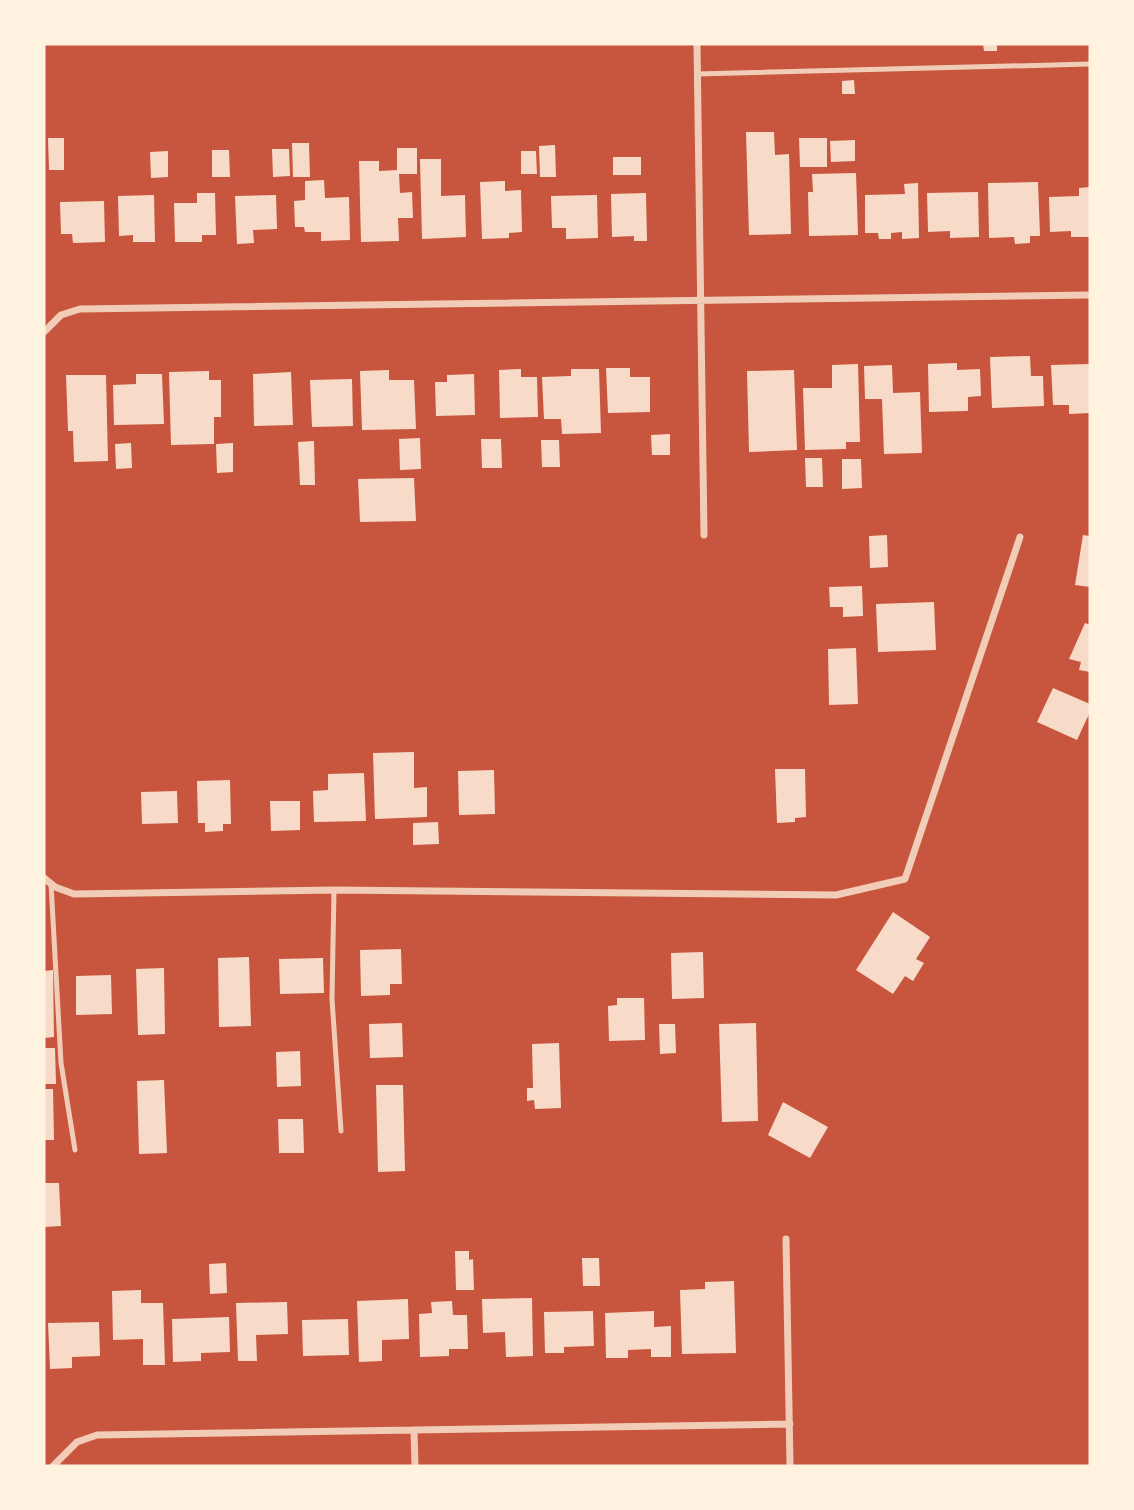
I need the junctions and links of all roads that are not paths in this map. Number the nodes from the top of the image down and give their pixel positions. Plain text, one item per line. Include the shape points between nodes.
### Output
1 (697, 44) edge
2 (1090, 65) edge
3 (697, 74) junction
4 (1090, 295) edge
5 (701, 301) junction
6 (45, 329) edge
7 (704, 535) dead end
8 (1020, 537) dead end
9 (47, 881) edge
10 (334, 890) junction
11 (341, 1131) dead end
12 (75, 1150) dead end
13 (786, 1239) dead end
14 (790, 1424) junction
15 (414, 1430) junction
16 (53, 1466) edge
17 (415, 1466) edge
18 (790, 1466) edge

1 - 3 street
2 - 3 lane
3 - 5 street
4 - 5 street
5 - 6 street via 80,309 61,315
5 - 7 street
8 - 10 street via 905,879 836,895
9 - 10 street via 74,894
9 - 12 lane via 61,1063
10 - 11 lane via 332,999
13 - 14 street
14 - 15 street
14 - 18 street
15 - 16 street via 97,1435 77,1442
15 - 17 street

